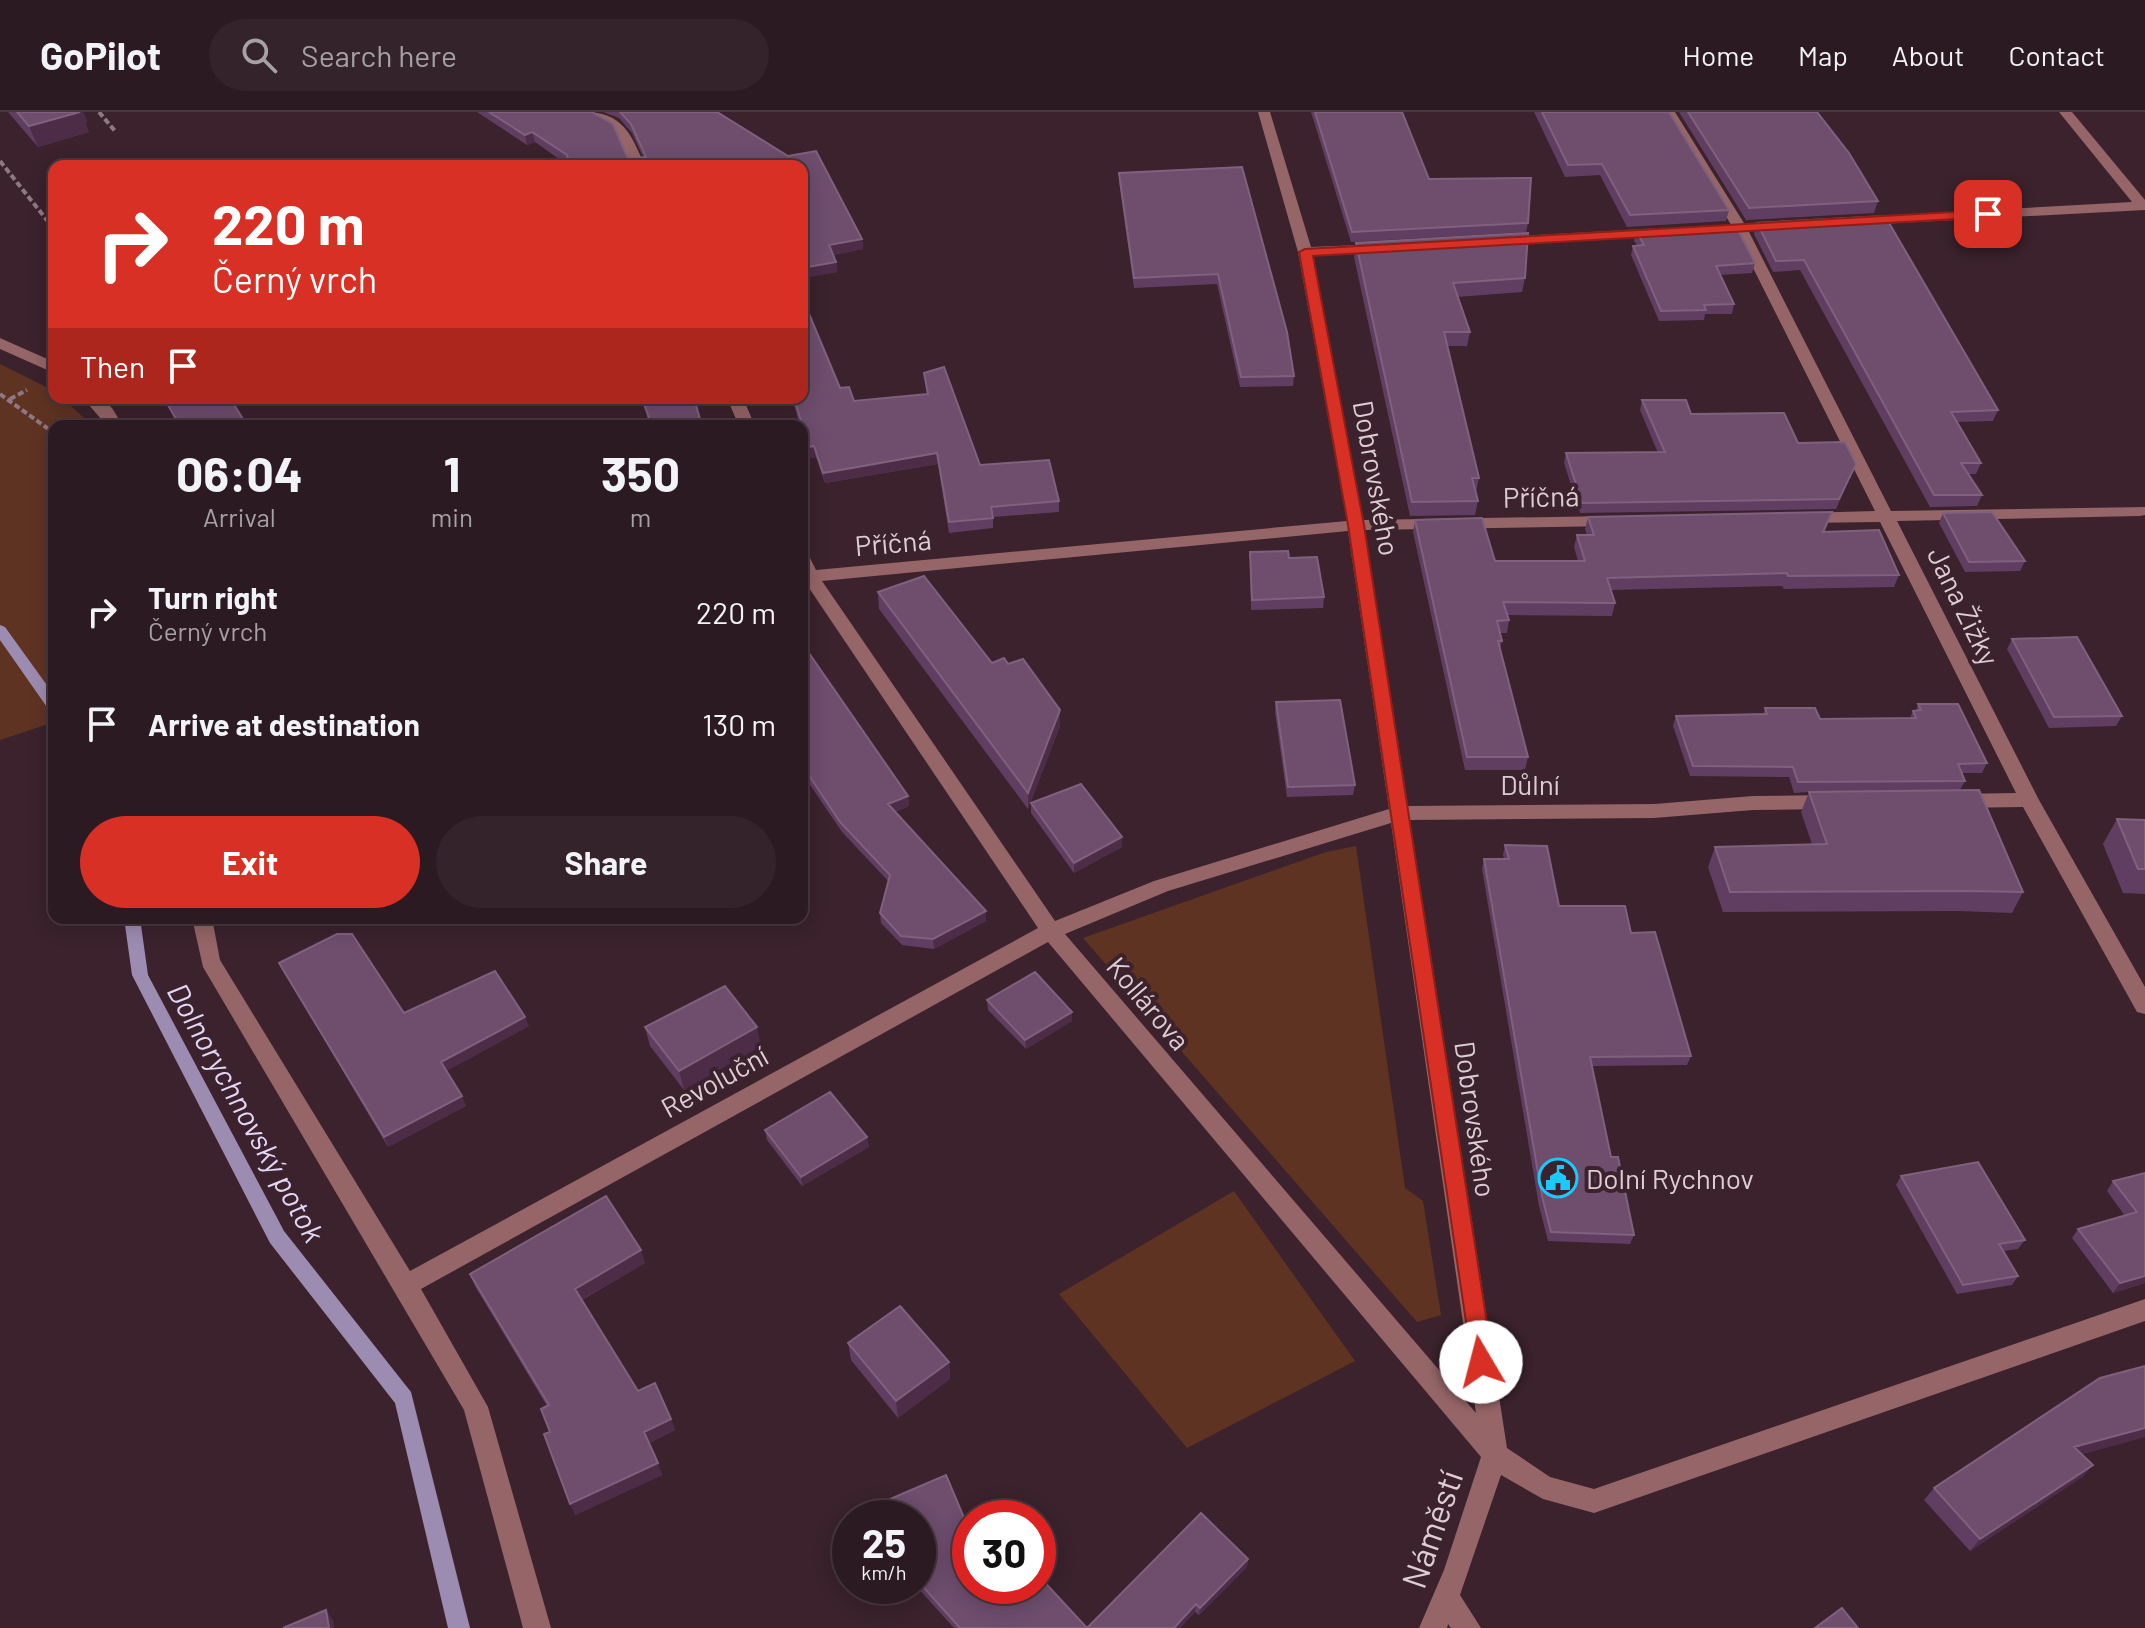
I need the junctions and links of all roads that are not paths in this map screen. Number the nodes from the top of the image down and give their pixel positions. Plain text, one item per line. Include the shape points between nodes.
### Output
1 (590, 112) edge
2 (1264, 112) edge
3 (1669, 112) edge
4 (2065, 112) edge
5 (636, 160) edge
6 (2144, 206) edge
7 (1848, 222) edge
8 (1678, 231) edge
9 (1492, 242) edge
10 (1399, 247) edge
11 (1305, 252) junction
12 (0, 343) edge
13 (48, 365) edge
14 (98, 404) edge
15 (111, 420) edge
16 (2140, 511) dead end
17 (1889, 517) junction
18 (1779, 519) edge
19 (1622, 521) edge
20 (1356, 525) junction
21 (808, 570) edge
22 (808, 574) edge
23 (2029, 800) junction
24 (1937, 801) edge
25 (1845, 802) edge
26 (1400, 813) junction
27 (203, 924) edge
28 (1051, 931) junction
29 (2145, 1006) edge
30 (406, 1285) junction
31 (2145, 1310) edge
32 (1495, 1454) junction
33 (1446, 1597) junction
34 (537, 1628) edge
35 (1433, 1628) edge
36 (1467, 1628) edge

1 - 5 street via 623,130
2 - 11 street, Dobrovského
3 - 17 street, Jana Žižky via 1740,228
4 - 6 street
6 - 7 street
8 - 9 street
10 - 11 street
11 - 20 street, Dobrovského
12 - 13 street
14 - 15 street
16 - 17 street
17 - 18 street
17 - 23 street, Jana Žižky
19 - 20 street, Příčná
20 - 21 street, Příčná
20 - 26 street, Dobrovského
22 - 28 street, Kollárova
23 - 24 street
23 - 29 street, Jana Žižky
25 - 26 street, Důlní via 1654,811
26 - 28 street, Důlní via 1161,886
26 - 32 street, Dobrovského
27 - 30 street via 210,961
28 - 30 street, Revoluční
28 - 32 street, Kollárova
30 - 34 street via 476,1407
31 - 32 street via 1594,1501 1560,1496 1527,1480
32 - 33 street, Náměstí
33 - 35 street, Náměstí
33 - 36 street

